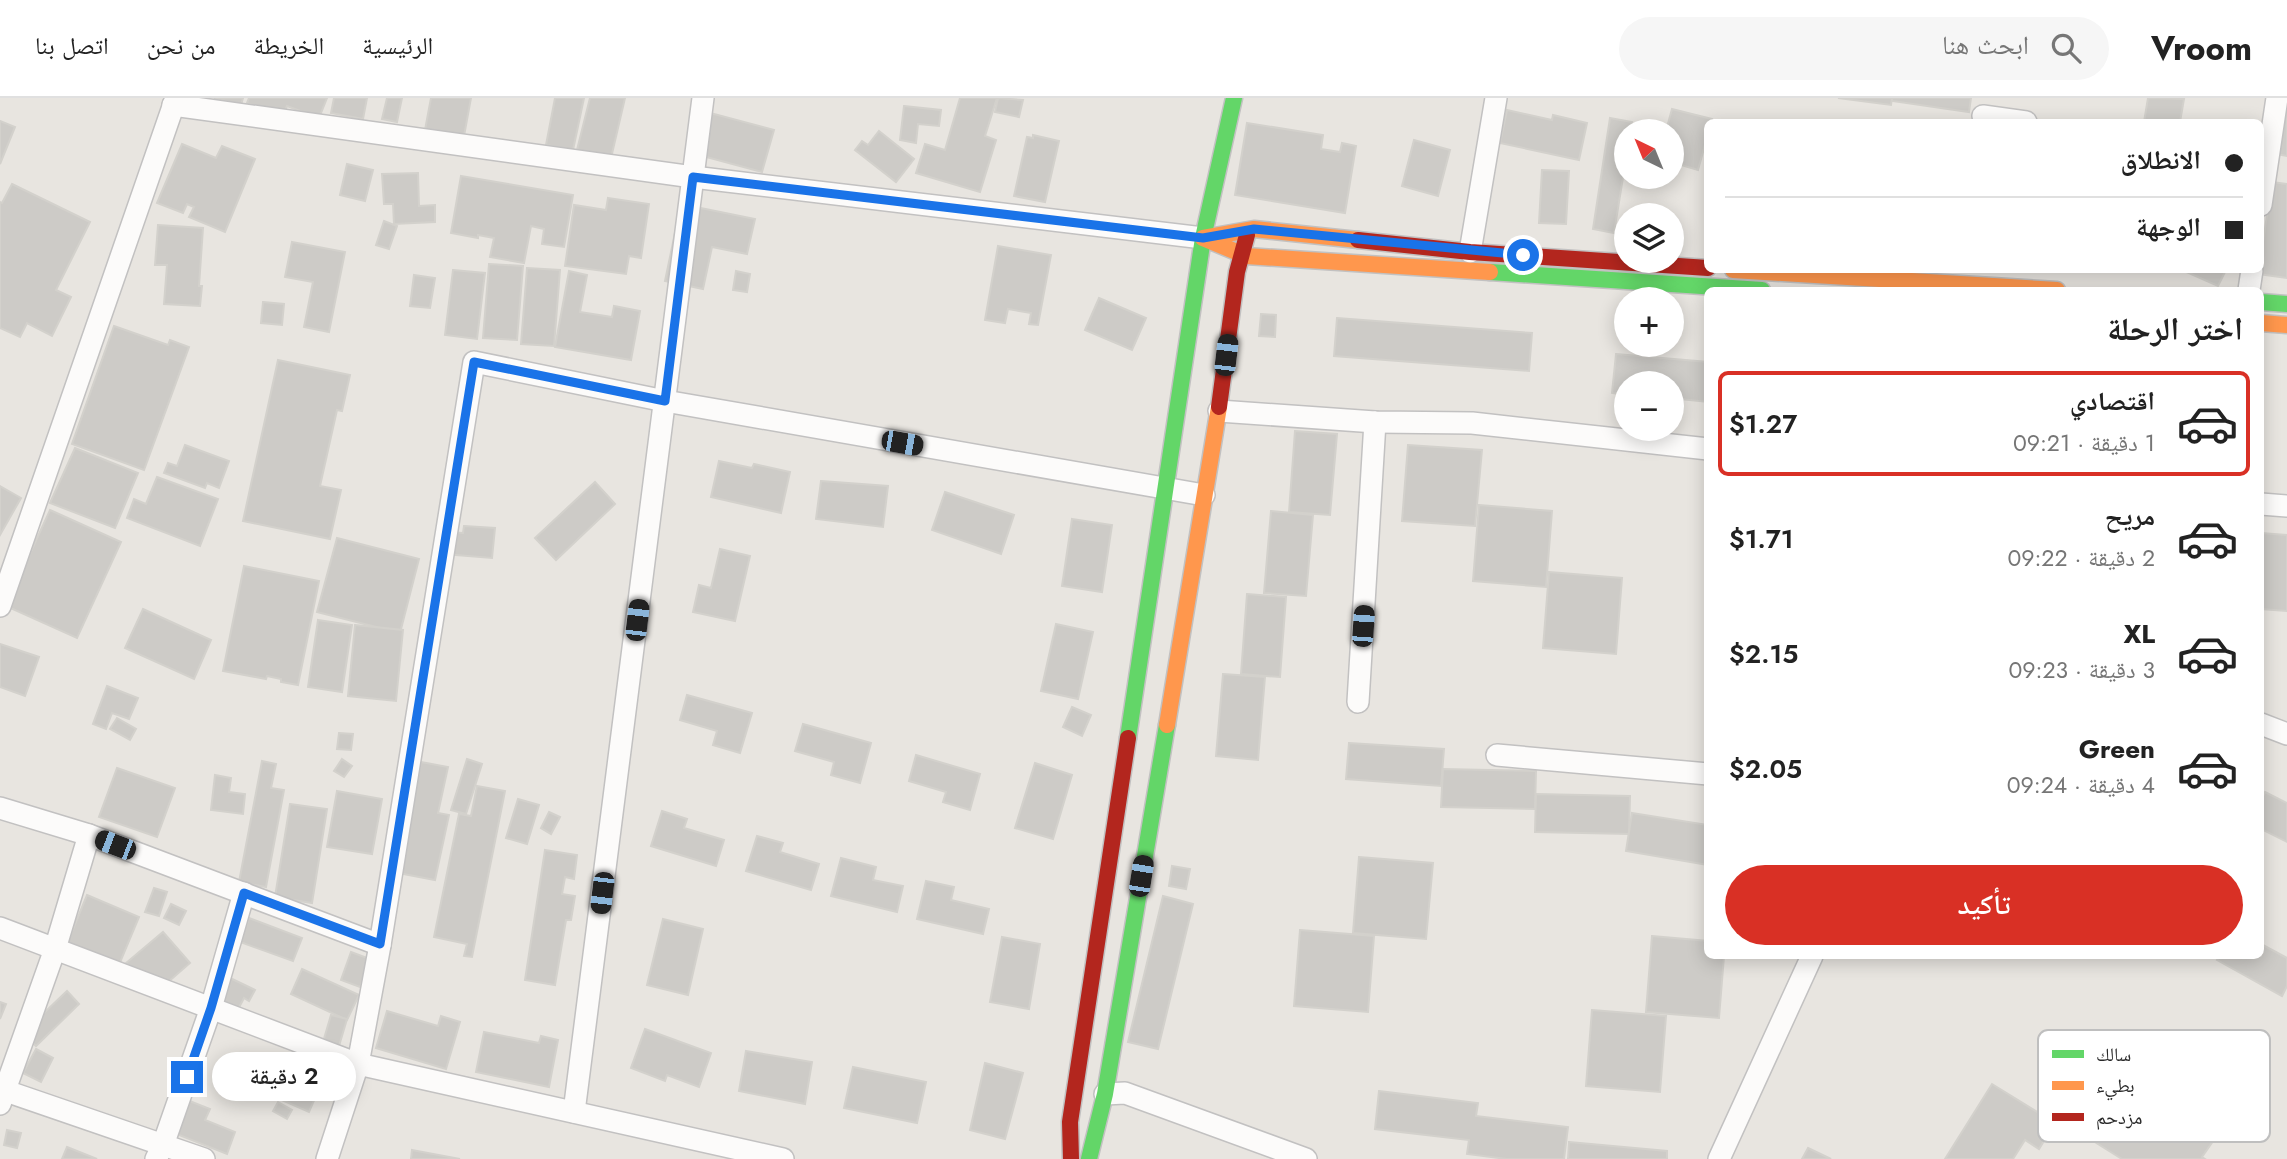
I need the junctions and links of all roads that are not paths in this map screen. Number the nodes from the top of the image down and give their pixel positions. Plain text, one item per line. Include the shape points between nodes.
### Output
1 (703, 98) edge
2 (1234, 98) edge
3 (1496, 98) edge
4 (2277, 98) edge
5 (174, 101) edge
6 (1984, 112) edge
7 (2013, 119) edge
8 (2272, 159) edge
9 (693, 177) junction
10 (2264, 192) edge
11 (1249, 230) junction
12 (1203, 238) junction
13 (1470, 252) junction
14 (1242, 254) junction
15 (1704, 268) edge
16 (1831, 273) edge
17 (1961, 277) edge
18 (1719, 287) edge
19 (2035, 287) edge
20 (2264, 302) edge
21 (2287, 304) edge
22 (2264, 323) edge
23 (2287, 325) edge
24 (665, 401) junction
25 (1219, 411) junction
26 (1375, 422) junction
27 (1704, 449) edge
28 (1166, 489) junction
29 (1204, 495) junction
30 (2264, 504) edge
31 (2287, 506) edge
32 (0, 606) edge
33 (1358, 702) dead end
34 (2264, 725) edge
35 (2287, 734) edge
36 (1497, 755) dead end
37 (1704, 774) edge
38 (0, 808) edge
39 (89, 835) junction
40 (244, 893) junction
41 (0, 928) edge
42 (380, 944) junction
43 (55, 949) junction
44 (1811, 959) edge
45 (211, 1008) junction
46 (358, 1065) junction
47 (1105, 1094) junction
48 (2, 1095) edge
49 (574, 1112) junction
50 (159, 1152) edge
51 (204, 1159) edge
52 (327, 1159) edge
53 (783, 1159) edge
54 (1071, 1159) edge
55 (1089, 1159) edge
56 (1306, 1159) edge
57 (1719, 1159) edge

1 - 9 street
2 - 12 street
3 - 13 street
4 - 8 street
5 - 9 street
5 - 32 street
6 - 7 street
8 - 10 street
9 - 12 street
9 - 24 street
11 - 12 street
11 - 13 street
11 - 14 street
12 - 14 street
12 - 28 street
13 - 15 street
14 - 18 street
14 - 25 street
16 - 17 street
17 - 19 street
20 - 21 street
22 - 23 street
24 - 28 street
24 - 42 street via 474,362
24 - 49 street
25 - 26 street
25 - 29 street
26 - 27 street via 1472,423
26 - 33 street
28 - 29 street
28 - 54 street via 1070,1122
29 - 47 street
30 - 31 street
34 - 35 street
36 - 37 street
38 - 39 street
39 - 40 street
39 - 43 street
40 - 42 street
40 - 45 street
41 - 43 street
42 - 46 street
43 - 45 street
43 - 48 street
44 - 57 street
45 - 46 street
45 - 50 street
46 - 49 street
46 - 52 street
47 - 55 street
47 - 56 street via 1125,1093
48 - 50 street
49 - 53 street
50 - 51 street

